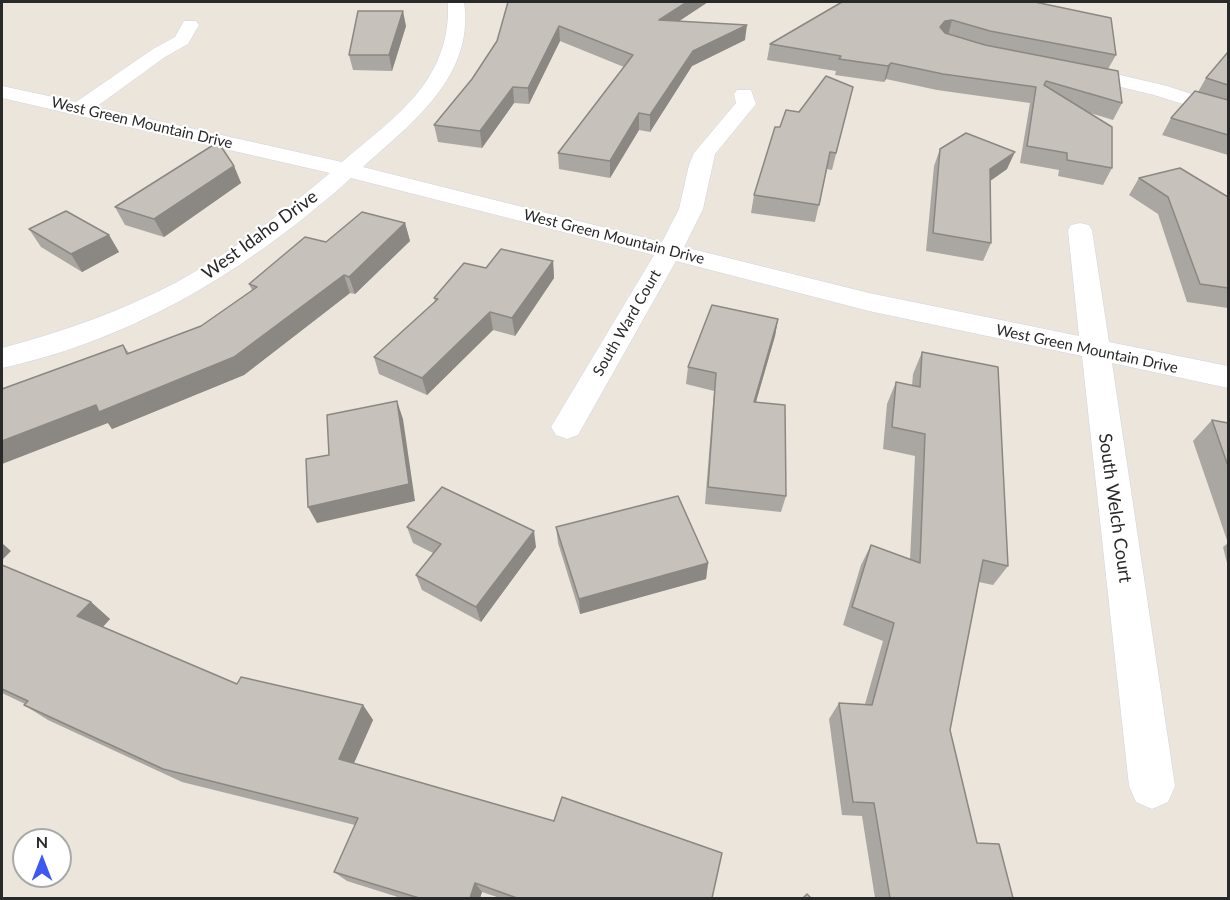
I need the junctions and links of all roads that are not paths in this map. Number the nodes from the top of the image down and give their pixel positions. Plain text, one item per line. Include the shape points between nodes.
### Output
1 (456, 2) edge
2 (190, 25) dead end
3 (1059, 68) edge
4 (2, 92) edge
5 (744, 94) dead end
6 (81, 108) junction
7 (1228, 111) edge
8 (348, 170) junction
9 (1080, 230) dead end
10 (669, 251) junction
11 (1094, 350) junction
12 (2, 358) edge
13 (1228, 377) edge
14 (567, 427) dead end
15 (1152, 786) dead end

1 - 8 street, West Idaho Drive via 456,32 443,72 424,98
2 - 6 street via 182,39
3 - 7 street via 1152,88
4 - 6 street, West Green Mountain Drive
5 - 10 street, South Ward Court via 743,110 715,138 700,165 691,209
6 - 8 street, West Green Mountain Drive
8 - 10 street, West Green Mountain Drive
8 - 12 street, West Idaho Drive via 246,249 187,287 107,324
9 - 11 street, South Welch Court
10 - 11 street, West Green Mountain Drive via 869,302
10 - 14 street, South Ward Court
11 - 13 street, West Green Mountain Drive
11 - 15 street, South Welch Court

